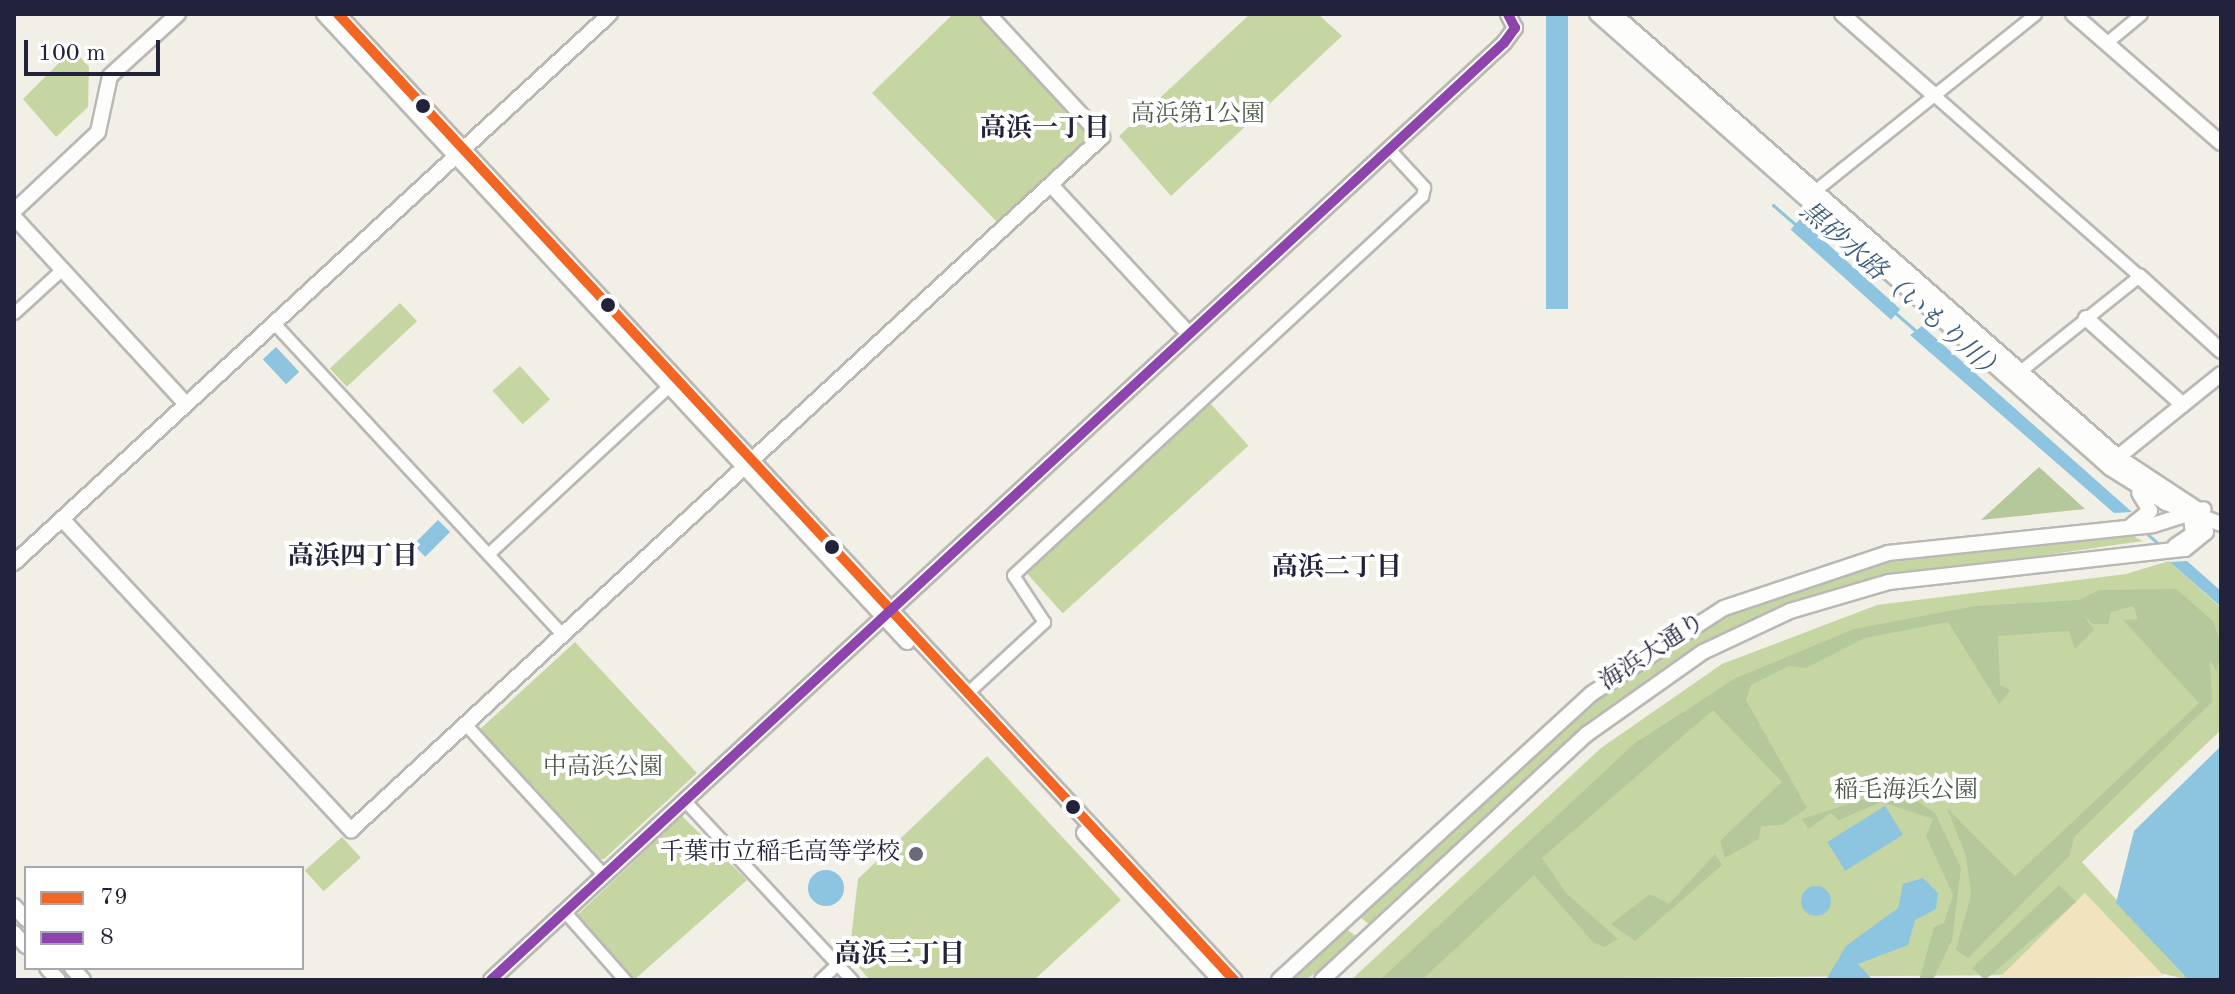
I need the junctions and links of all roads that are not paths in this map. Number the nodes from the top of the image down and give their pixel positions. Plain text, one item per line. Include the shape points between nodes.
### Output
1 (178, 14) edge
2 (324, 14) edge
3 (338, 14) edge
4 (610, 14) edge
5 (988, 14) edge
6 (1597, 14) edge
7 (1614, 14) edge
8 (1842, 14) edge
9 (2035, 14) edge
10 (2073, 14) edge
11 (2141, 14) edge
12 (1504, 15) edge
13 (2106, 43) junction
14 (1934, 95) junction
15 (2221, 143) edge
16 (1389, 149) junction
17 (459, 152) junction
18 (1051, 185) junction
19 (1810, 195) junction
20 (14, 211) edge
21 (14, 217) edge
22 (62, 269) junction
23 (2139, 276) junction
24 (14, 313) edge
25 (2086, 318) junction
26 (273, 322) junction
27 (1188, 333) junction
28 (2221, 351) edge
29 (2020, 371) junction
30 (2221, 374) edge
31 (669, 386) junction
32 (186, 404) junction
33 (2183, 405) junction
34 (2118, 457) junction
35 (749, 464) junction
36 (2126, 478) junction
37 (2205, 513) edge
38 (62, 519) junction
39 (2221, 526) edge
40 (2127, 528) junction
41 (2204, 536) junction
42 (488, 554) junction
43 (14, 563) edge
44 (2013, 566) junction
45 (887, 614) junction
46 (563, 635) junction
47 (967, 693) junction
48 (467, 726) junction
49 (685, 801) junction
50 (604, 875) junction
51 (565, 912) junction
52 (1348, 916) junction
53 (1368, 937) junction
54 (837, 964) junction
55 (491, 980) edge
56 (625, 980) edge
57 (820, 980) edge
58 (852, 980) edge
59 (1220, 980) edge
60 (1234, 980) edge
61 (1279, 980) edge
62 (1322, 980) edge

1 - 20 street via 107,81 98,132
2 - 17 street
3 - 17 street
4 - 17 street
5 - 18 street via 1102,137
6 - 19 street
7 - 19 street
8 - 14 street
9 - 14 street
10 - 13 street
11 - 13 street
12 - 16 street via 1515,28 1504,43
13 - 15 street
14 - 19 street
14 - 23 street
16 - 27 street
16 - 47 street via 1424,187 1422,196 1013,575 1044,622
17 - 26 street
17 - 31 street
17 - 35 street
18 - 27 street
18 - 35 street
19 - 29 street
19 - 36 street
21 - 22 street
22 - 24 street
22 - 32 street
23 - 25 street
23 - 28 street
25 - 29 street
25 - 33 street
26 - 32 street
26 - 42 street
27 - 45 street
29 - 34 street
30 - 33 street
31 - 35 street
31 - 42 street
32 - 38 street
33 - 34 street
34 - 37 street
35 - 45 street
35 - 46 street
36 - 37 street
36 - 40 street via 2150,511
37 - 39 street
37 - 40 street, 海浜大通り
37 - 41 street
37 - 44 street via 2183,544
38 - 43 street
38 - 48 street via 351,830
39 - 41 street
40 - 52 street, 海浜大通り via 1915,548 1809,574 1724,608 1591,694
41 - 44 street via 2185,549
42 - 46 street
44 - 53 street, 海浜大通り via 1842,594 1777,616 1678,666 1587,734
45 - 47 street
45 - 49 street
45 - 59 street
46 - 48 street
47 - 60 street
48 - 50 street
49 - 50 street
49 - 54 street
50 - 51 street
51 - 55 street
51 - 56 street
52 - 53 street
52 - 61 street, 海浜大通り
53 - 62 street, 海浜大通り
54 - 57 street
54 - 58 street

